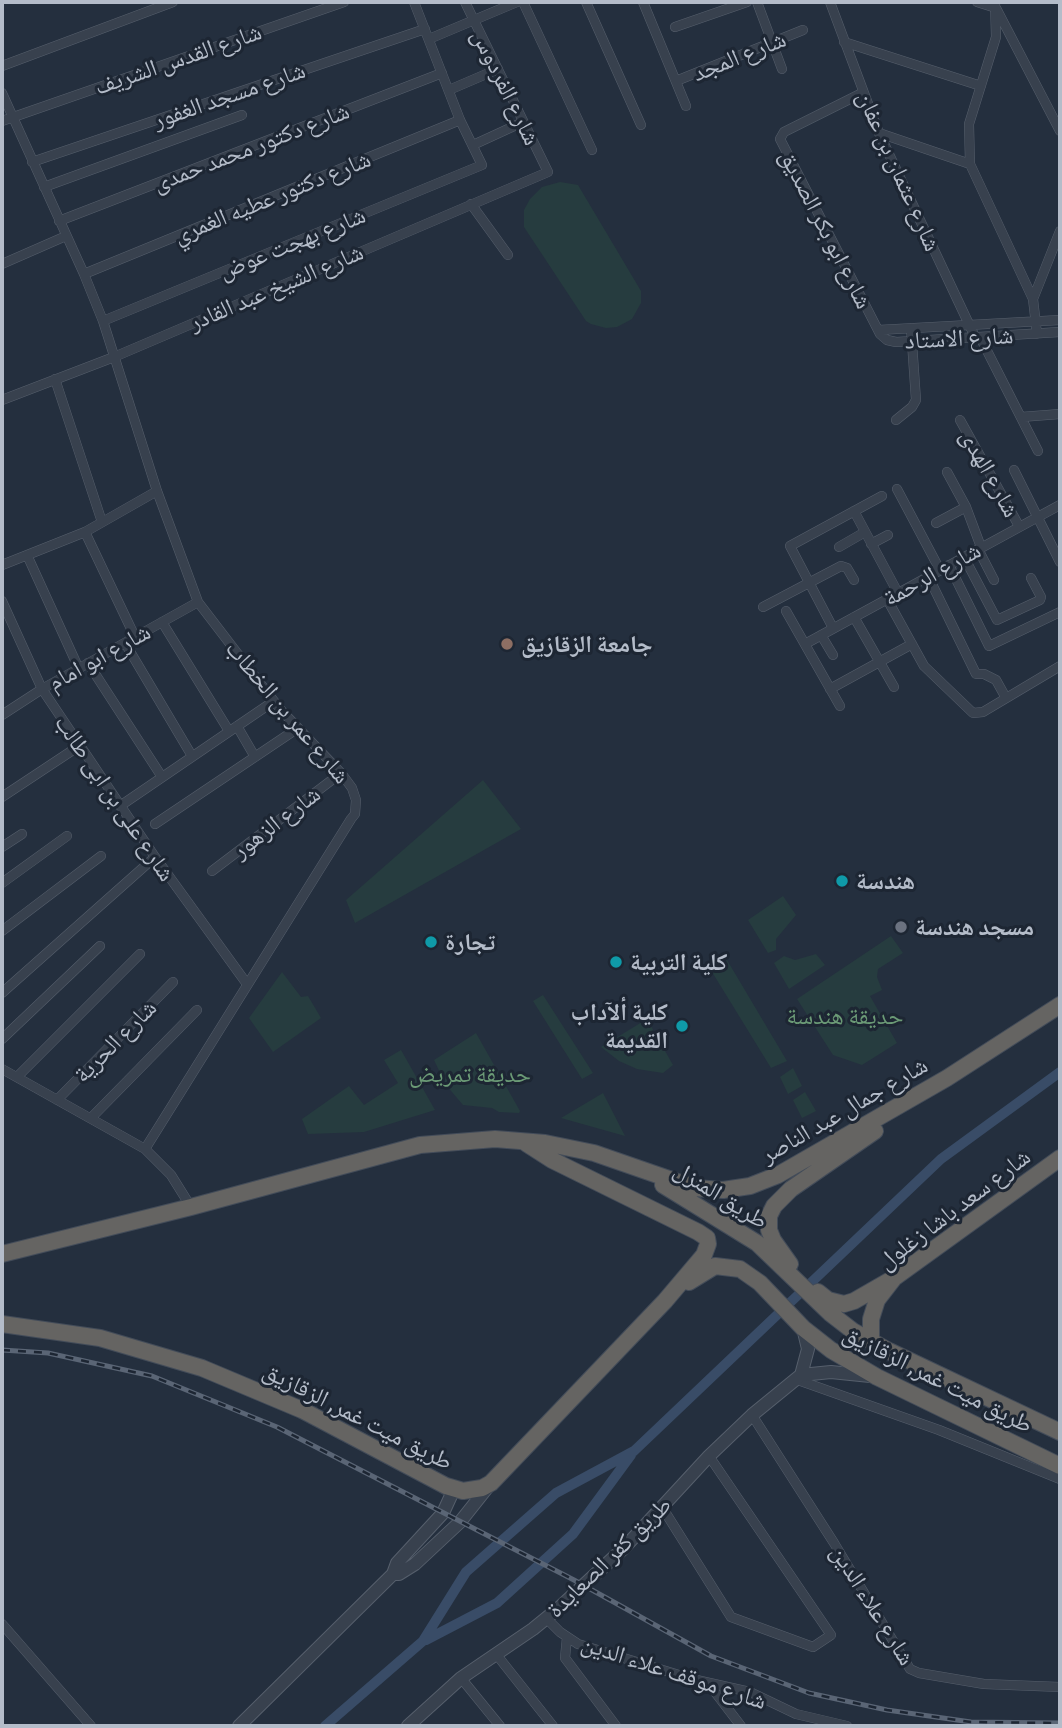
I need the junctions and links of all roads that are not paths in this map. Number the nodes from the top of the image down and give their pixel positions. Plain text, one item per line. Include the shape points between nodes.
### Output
1 (173, 2) edge
2 (344, 2) edge
3 (414, 2) edge
4 (465, 2) edge
5 (517, 2) edge
6 (523, 2) edge
7 (586, 2) edge
8 (643, 2) edge
9 (747, 2) edge
10 (757, 2) edge
11 (830, 2) edge
12 (977, 2) edge
13 (996, 5) edge
14 (474, 20) junction
15 (675, 27) dead end
16 (425, 29) junction
17 (803, 30) dead end
18 (429, 39) junction
19 (772, 42) junction
20 (844, 42) junction
21 (2, 66) edge
22 (498, 69) junction
23 (782, 69) dead end
24 (442, 73) junction
25 (676, 81) junction
26 (981, 86) junction
27 (449, 90) junction
28 (2, 93) edge
29 (862, 93) junction
30 (686, 106) dead end
31 (242, 115) dead end
32 (12, 116) junction
33 (460, 120) junction
34 (2, 121) edge
35 (523, 122) junction
36 (641, 125) dead end
37 (1060, 131) edge
38 (879, 133) junction
39 (473, 145) junction
40 (592, 150) dead end
41 (33, 162) junction
42 (970, 164) junction
43 (548, 172) joint
44 (44, 187) junction
45 (471, 204) junction
46 (60, 221) junction
47 (1060, 231) edge
48 (66, 236) junction
49 (508, 255) dead end
50 (2, 264) edge
51 (84, 274) junction
52 (1033, 299) junction
53 (1060, 320) edge
54 (103, 321) junction
55 (1036, 321) junction
56 (970, 325) junction
57 (911, 328) junction
58 (878, 330) junction
59 (1060, 333) edge
60 (1037, 334) junction
61 (977, 337) junction
62 (911, 342) junction
63 (114, 357) junction
64 (55, 379) junction
65 (2, 400) edge
66 (1060, 414) edge
67 (1021, 417) junction
68 (896, 420) dead end
69 (960, 420) dead end
70 (1038, 451) dead end
71 (1014, 471) dead end
72 (947, 472) dead end
73 (897, 489) dead end
74 (157, 491) junction
75 (882, 496) dead end
76 (1060, 505) edge
77 (967, 507) junction
78 (854, 511) junction
79 (1038, 516) junction
80 (102, 522) junction
81 (936, 523) dead end
82 (1019, 526) junction
83 (85, 531) junction
84 (865, 532) junction
85 (888, 535) dead end
86 (872, 544) junction
87 (839, 547) dead end
88 (980, 548) junction
89 (27, 555) junction
90 (964, 556) junction
91 (1060, 562) edge
92 (2, 565) edge
93 (944, 568) junction
94 (928, 576) junction
95 (1031, 578) dead end
96 (854, 580) dead end
97 (995, 580) dead end
98 (809, 583) junction
99 (898, 593) junction
100 (887, 599) junction
101 (2, 601) edge
102 (198, 602) junction
103 (763, 607) dead end
104 (786, 611) dead end
105 (1059, 612) edge
106 (854, 617) junction
107 (162, 622) junction
108 (833, 628) junction
109 (821, 635) junction
110 (135, 637) junction
111 (125, 643) junction
112 (804, 644) junction
113 (912, 644) junction
114 (833, 655) dead end
115 (880, 662) junction
116 (83, 666) junction
117 (1060, 666) edge
118 (894, 687) dead end
119 (42, 689) junction
120 (830, 689) junction
121 (1006, 698) junction
122 (274, 701) junction
123 (840, 706) dead end
124 (2, 715) edge
125 (233, 728) junction
126 (298, 729) junction
127 (79, 746) junction
128 (192, 757) junction
129 (255, 757) junction
130 (341, 773) junction
131 (162, 777) junction
132 (2, 797) edge
133 (120, 806) junction
134 (155, 824) dead end
135 (22, 834) dead end
136 (67, 836) dead end
137 (2, 847) edge
138 (101, 856) dead end
139 (155, 857) junction
140 (212, 872) dead end
141 (2, 883) edge
142 (2, 930) edge
143 (100, 946) dead end
144 (140, 954) dead end
145 (173, 982) dead end
146 (247, 984) junction
147 (3, 989) edge
148 (1060, 1005) edge
149 (197, 1010) dead end
150 (2, 1039) edge
151 (2, 1069) edge
152 (17, 1077) junction
153 (918, 1094) junction
154 (57, 1100) junction
155 (91, 1118) junction
156 (520, 1140) junction
157 (145, 1149) junction
158 (1060, 1157) edge
159 (634, 1168) junction
160 (191, 1207) junction
161 (2, 1254) edge
162 (783, 1262) junction
163 (894, 1279) junction
164 (665, 1301) junction
165 (825, 1303) junction
166 (2, 1324) edge
167 (803, 1328) junction
168 (871, 1341) junction
169 (798, 1377) junction
170 (877, 1377) junction
171 (752, 1415) junction
172 (1060, 1432) edge
173 (709, 1456) junction
174 (1060, 1469) edge
175 (491, 1483) junction
176 (454, 1489) junction
177 (662, 1507) junction
178 (393, 1574) junction
179 (547, 1619) junction
180 (2, 1624) edge
181 (567, 1637) junction
182 (496, 1654) junction
183 (461, 1678) junction
184 (708, 1683) junction
185 (1060, 1686) edge
186 (91, 1726) edge
187 (239, 1726) edge
188 (408, 1726) edge
189 (500, 1726) edge
190 (553, 1726) edge
191 (616, 1726) edge
192 (741, 1726) edge
193 (847, 1726) edge

1 - 21 street
2 - 32 street, شارع القدس الشريف
3 - 16 street
4 - 14 street, شارع الفردوس
5 - 14 street
6 - 40 street
7 - 36 street
8 - 25 street
9 - 15 street
10 - 19 street
11 - 20 street, شارع عثمان بن عفان
12 - 13 street
13 - 26 street via 996,37
13 - 37 street
14 - 18 street
14 - 22 street, شارع الفردوس
16 - 18 street
16 - 41 street, شارع مسجد الغفور
17 - 19 street, شارع المجد
18 - 24 street
19 - 23 street
19 - 25 street, شارع المجد
20 - 26 street
20 - 29 street, شارع عثمان بن عفان
22 - 27 street
22 - 35 street, شارع الفردوس
24 - 27 street
24 - 46 street, شارع دكتور محمد حمدى
25 - 30 street
26 - 42 street via 969,124
27 - 33 street
28 - 32 street, شارع عمر بن الخطاب
29 - 38 street, شارع عثمان بن عفان
29 - 58 street, شارع ابو بكر الصديق via 784,132 780,139
31 - 44 street
32 - 34 street, شارع القدس الشريف
32 - 41 street, شارع عمر بن الخطاب
33 - 39 street
33 - 51 street, شارع دكتور عطيه الغمري
35 - 39 street
35 - 43 street, شارع الفردوس
38 - 42 street
38 - 56 street, شارع عثمان بن عفان
39 - 54 street, شارع بهجت عوض via 482,166
41 - 44 street, شارع عمر بن الخطاب
42 - 52 street
43 - 45 street, شارع الشيخ عبد القادر
44 - 46 street, شارع عمر بن الخطاب
45 - 49 street
45 - 63 street, شارع الشيخ عبد القادر
46 - 48 street, شارع عمر بن الخطاب
47 - 52 street
48 - 50 street
48 - 51 street, شارع عمر بن الخطاب
51 - 54 street, شارع عمر بن الخطاب
52 - 55 street
53 - 55 street, شارع الاستاد
53 - 59 street
54 - 63 street, شارع عمر بن الخطاب
55 - 56 street, شارع الاستاد
55 - 60 street
56 - 57 street, شارع الاستاد
56 - 61 street, شارع عثمان بن عفان
57 - 58 street, شارع الاستاد
57 - 62 street
58 - 62 street, شارع الاستاد via 892,342
59 - 60 street, شارع الاستاد
60 - 61 street, شارع الاستاد
61 - 62 street, شارع الاستاد
61 - 67 street, شارع عثمان بن عفان
62 - 68 street via 916,400
63 - 64 street, شارع الشيخ عبد القادر
63 - 74 street, شارع عمر بن الخطاب
64 - 65 street, شارع الشيخ عبد القادر
64 - 80 street
66 - 67 street
67 - 70 street, شارع عثمان بن عفان
69 - 82 street, شارع الهدى
71 - 79 street
72 - 77 street
73 - 93 street
74 - 80 street
74 - 102 street, شارع عمر بن الخطاب
75 - 78 street
76 - 79 street, شارع الرحمة
77 - 81 street
77 - 88 street
78 - 84 street
78 - 98 street via 790,546
79 - 82 street, شارع الرحمة
79 - 91 street
80 - 83 street
82 - 88 street, شارع الرحمة
83 - 89 street
83 - 110 street
84 - 86 street
84 - 87 street
85 - 86 street
86 - 99 street
88 - 90 street, شارع الرحمة
88 - 97 street
89 - 92 street
89 - 116 street
90 - 93 street, شارع الرحمة
90 - 95 street via 997,620 1040,600
93 - 94 street, شارع الرحمة
93 - 105 street via 989,646
94 - 99 street, شارع الرحمة
94 - 121 street via 976,674 996,680
96 - 98 street via 841,566
98 - 103 street
98 - 108 street
99 - 100 street, شارع الرحمة
100 - 106 street, شارع الرحمة
100 - 113 street
101 - 119 street, شارع على بن ابى طالب
102 - 107 street, شارع ابو امام
102 - 122 street, شارع عمر بن الخطاب
104 - 112 street
106 - 108 street, شارع الرحمة
106 - 115 street
107 - 110 street, شارع ابو امام
107 - 125 street
108 - 109 street, شارع الرحمة
109 - 112 street, شارع الرحمة
109 - 114 street
110 - 111 street, شارع ابو امام
111 - 116 street, شارع ابو امام
111 - 128 street
112 - 120 street
113 - 115 street
113 - 121 street via 927,670 973,713
115 - 118 street
115 - 120 street
116 - 119 street, شارع ابو امام
116 - 131 street
117 - 121 street
119 - 124 street, شارع ابو امام
119 - 127 street, شارع على بن ابى طالب
120 - 123 street
122 - 125 street
122 - 126 street, شارع عمر بن الخطاب
125 - 128 street
125 - 129 street
126 - 129 street
126 - 130 street, شارع عمر بن الخطاب
127 - 132 street
127 - 133 street, شارع على بن ابى طالب
128 - 131 street
129 - 134 street
130 - 140 street, شارع الزهور
130 - 146 street, شارع عمر بن الخطاب via 354,794 355,814
131 - 133 street
133 - 139 street, شارع على بن ابى طالب
135 - 137 street
136 - 141 street
138 - 142 street
139 - 146 street, شارع على بن ابى طالب
139 - 147 street
143 - 150 street
144 - 152 street
145 - 154 street, شارع الحرية
146 - 157 street, شارع عمر بن الخطاب
148 - 153 highway, شارع جمال عبد الناصر
149 - 155 street
151 - 152 street
152 - 154 street
153 - 159 highway, شارع جمال عبد الناصر via 778,1175 750,1186 695,1188
153 - 162 highway via 906,1112 791,1189 774,1206 769,1230
154 - 155 street
155 - 157 street
156 - 159 highway via 569,1147
156 - 160 highway via 420,1145
156 - 164 highway via 707,1238 704,1255
157 - 160 street via 172,1175
158 - 163 highway, شارع سعد باشا زغلول
159 - 162 highway, طريق المنزل
160 - 161 highway
162 - 165 highway, طريق ميت غمر, الزقازيق
163 - 165 highway via 849,1303
163 - 168 highway, شارع سعد باشا زغلول via 877,1300
164 - 167 highway, طريق ميت غمر, الزقازيق via 703,1271 715,1266 740,1269
164 - 175 highway
165 - 168 highway, طريق ميت غمر, الزقازيق via 839,1322
166 - 176 highway, طريق ميت غمر, الزقازيق via 100,1338 202,1368 302,1410
167 - 169 street via 808,1349
167 - 170 highway, طريق ميت غمر, الزقازيق
168 - 172 highway, طريق ميت غمر, الزقازيق
169 - 170 street via 839,1373
169 - 171 street, طريق كفر الصعايدة
169 - 174 street via 949,1434
170 - 174 highway, طريق ميت غمر, الزقازيق
171 - 173 street, طريق كفر الصعايدة
171 - 185 street, شارع علاء الدين via 910,1669 984,1684
173 - 177 street, طريق كفر الصعايدة
173 - 177 street via 831,1635 813,1647 731,1617
175 - 176 highway, طريق ميت غمر, الزقازيق via 473,1490
175 - 178 street via 460,1522 415,1564
176 - 178 street via 443,1513 397,1563
177 - 179 street, طريق كفر الصعايدة
178 - 187 street
179 - 181 street, شارع موقف علاء الدين
179 - 182 street, طريق كفر الصعايدة
180 - 186 street
181 - 184 street, شارع موقف علاء الدين
181 - 191 street via 565,1658
182 - 183 street, طريق كفر الصعايدة
182 - 190 street
183 - 188 street, طريق كفر الصعايدة
183 - 189 street
184 - 192 street
184 - 193 street, شارع موقف علاء الدين via 750,1692 796,1714

